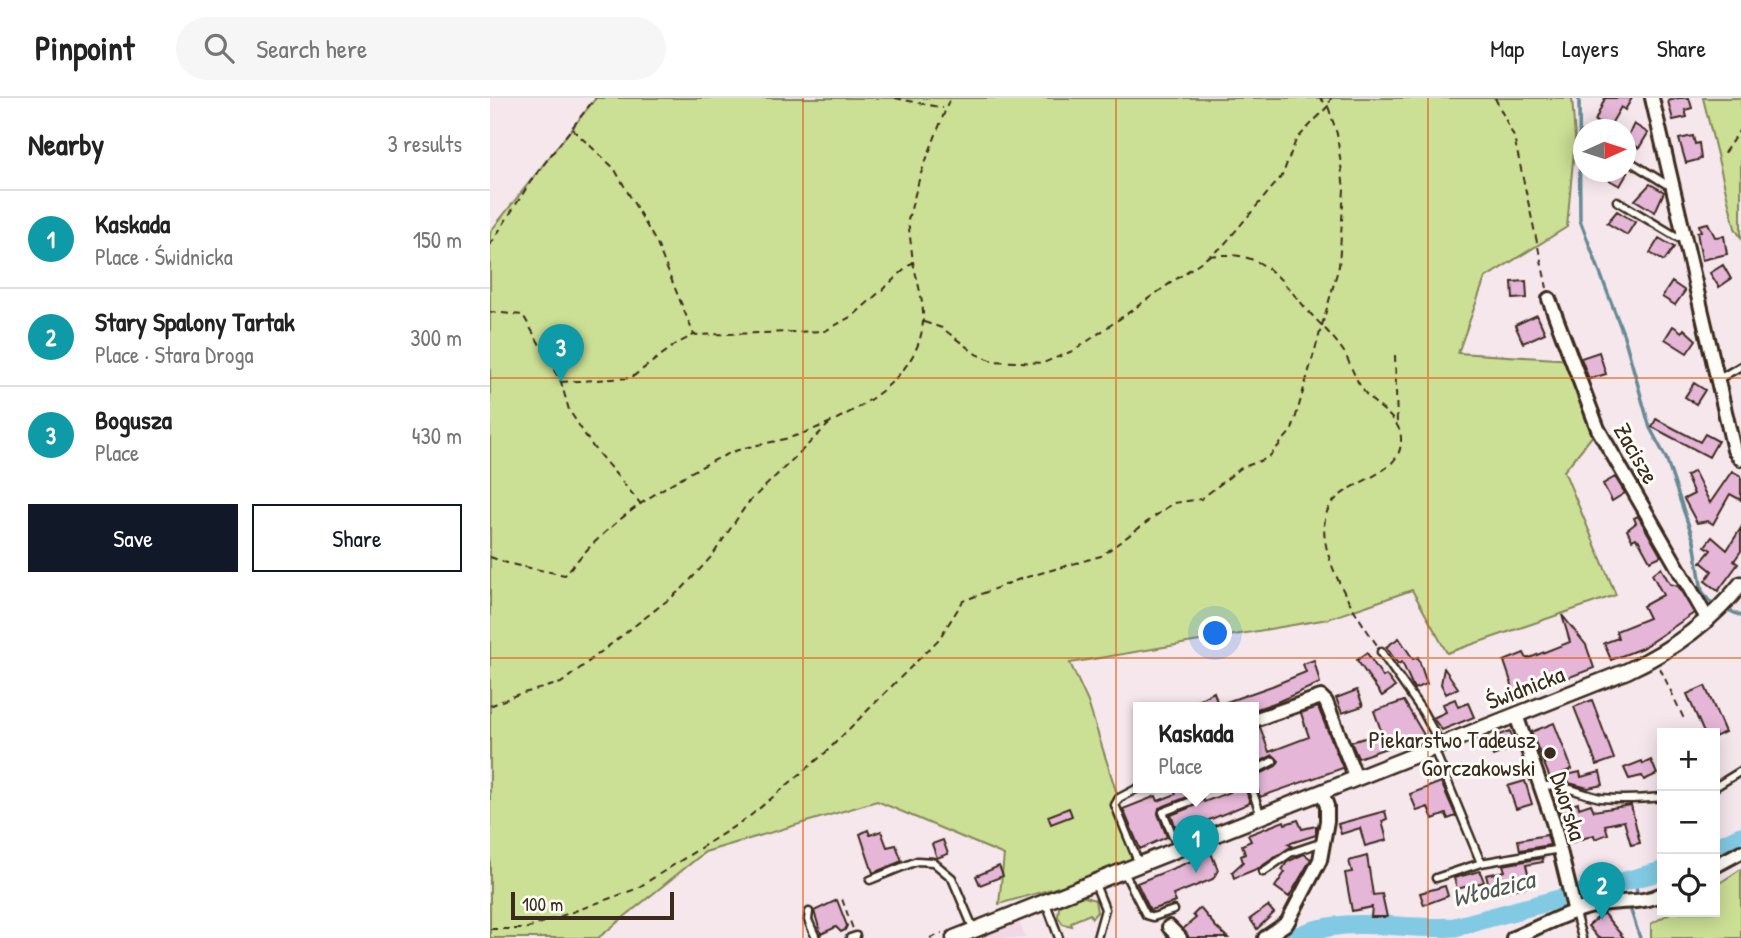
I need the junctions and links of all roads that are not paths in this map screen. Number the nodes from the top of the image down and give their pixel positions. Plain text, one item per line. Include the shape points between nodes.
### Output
1 (1652, 98) edge
2 (1636, 165) edge
3 (1673, 182) junction
4 (1617, 201) dead end
5 (1685, 236) junction
6 (1549, 299) road end
7 (1741, 366) edge
8 (1717, 380) junction
9 (1741, 458) edge
10 (1741, 584) edge
11 (1717, 611) junction
12 (1381, 652) road end
13 (1516, 715) junction
14 (1259, 718) edge
15 (1437, 746) junction
16 (1273, 761) dead end
17 (1259, 768) edge
18 (1741, 771) edge
19 (1356, 778) junction
20 (1720, 784) edge
21 (1542, 787) junction
22 (1133, 791) edge
23 (1322, 792) junction
24 (1253, 793) edge
25 (1657, 797) edge
26 (1196, 799) dead end
27 (1261, 816) junction
28 (1323, 842) junction
29 (1178, 848) junction
30 (1560, 849) junction
31 (1741, 852) edge
32 (1481, 863) junction
33 (1720, 863) edge
34 (1139, 864) junction
35 (1123, 870) junction
36 (1263, 872) dead end
37 (1436, 878) dead end
38 (870, 880) dead end
39 (1094, 881) junction
40 (1657, 896) edge
41 (1045, 901) junction
42 (1574, 909) junction
43 (1174, 910) dead end
44 (810, 912) dead end
45 (1169, 927) dead end
46 (975, 930) junction
47 (816, 938) edge
48 (954, 938) edge
49 (1059, 938) edge
50 (1097, 938) edge
51 (1180, 938) edge
52 (1265, 938) edge
53 (1513, 938) edge
54 (1582, 938) edge

1 - 3 street
2 - 3 lane via 1665,184
3 - 5 street
4 - 5 lane via 1677,237
5 - 8 street
6 - 11 street, Zacisze via 1598,429
7 - 8 lane
8 - 9 street via 1734,450
10 - 11 street, Świdnicka
11 - 13 street, Świdnicka via 1655,658
12 - 15 lane via 1423,712
13 - 15 street, Świdnicka
13 - 21 street, Dworska
14 - 19 street via 1321,697
15 - 19 street, Świdnicka
15 - 32 lane
16 - 17 lane
18 - 20 lane
19 - 23 street, Świdnicka
21 - 25 lane via 1552,783 1580,794 1630,800
21 - 30 street, Dworska
22 - 34 lane via 1115,806
23 - 27 street, Świdnicka
23 - 28 street via 1327,806
24 - 27 lane
26 - 29 lane via 1163,812
27 - 29 street, Świdnicka
28 - 36 lane via 1290,853
28 - 52 street via 1320,860 1287,923
29 - 34 street, Świdnicka
30 - 32 lane
30 - 42 street, Dworska
31 - 33 street
32 - 37 lane
34 - 35 street, Świdnicka
35 - 39 street, Świdnicka
35 - 43 lane via 1146,915 1153,918
38 - 46 lane via 917,861 933,862 951,878
39 - 41 street, Świdnicka
39 - 50 lane via 1105,909
40 - 42 street via 1641,902
41 - 46 street, Świdnicka
41 - 49 lane
42 - 53 street
42 - 54 lane
44 - 47 lane via 808,920
45 - 51 street
46 - 48 street, Świdnicka

